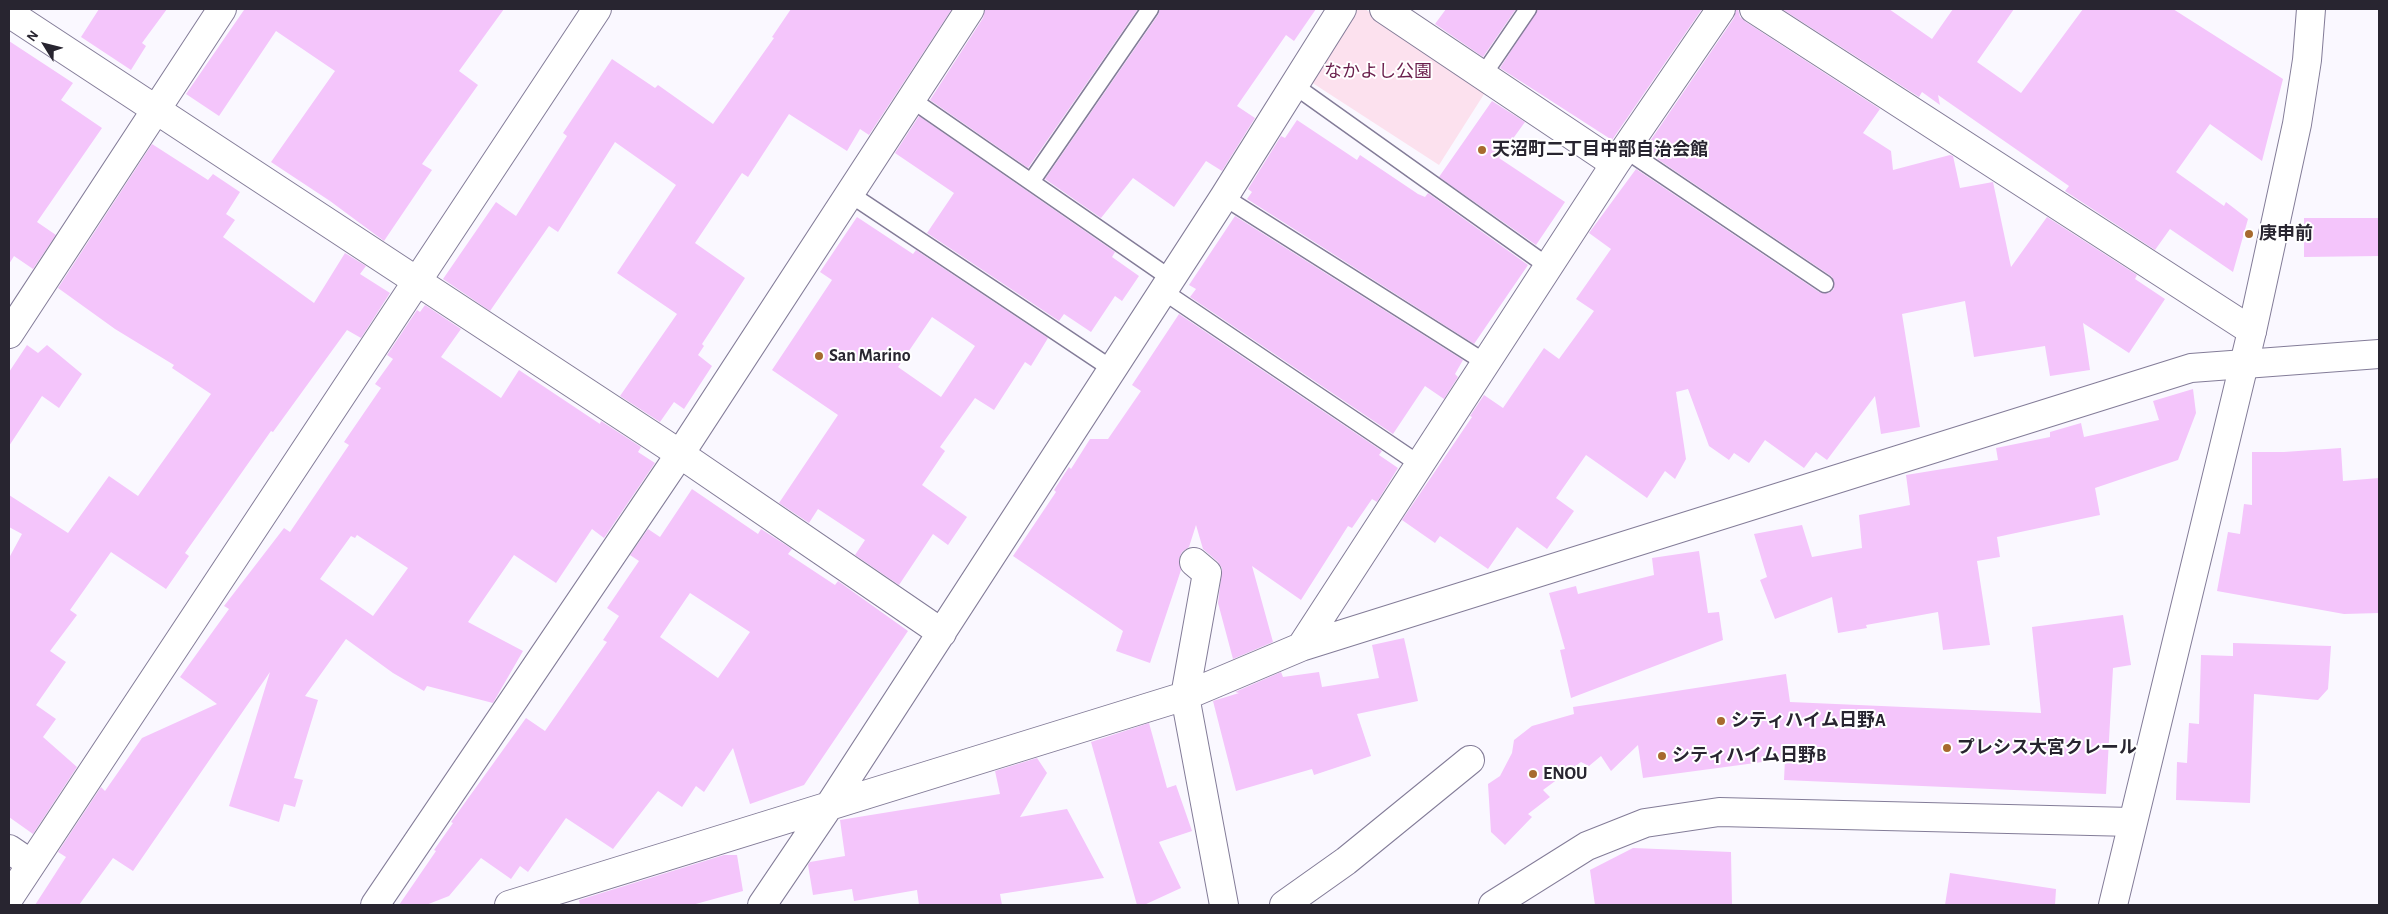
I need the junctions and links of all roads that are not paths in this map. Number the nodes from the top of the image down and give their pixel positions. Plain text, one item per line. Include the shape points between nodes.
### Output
1 (222, 9) edge
2 (597, 9) edge
3 (970, 9) edge
4 (1150, 9) edge
5 (1342, 9) edge
6 (1384, 9) edge
7 (1528, 9) edge
8 (1721, 9) edge
9 (1754, 9) edge
10 (2311, 9) edge
11 (9, 13) edge
12 (1483, 76) junction
13 (1295, 86) junction
14 (912, 99) junction
15 (156, 110) junction
16 (1620, 157) junction
17 (1032, 182) junction
18 (850, 194) junction
19 (1224, 197) junction
20 (1549, 267) junction
21 (418, 280) junction
22 (1825, 284) dead end
23 (1166, 285) junction
24 (2252, 331) junction
25 (9, 334) edge
26 (2379, 354) edge
27 (1486, 363) junction
28 (2244, 365) junction
29 (1112, 369) junction
30 (680, 454) junction
31 (1419, 464) junction
32 (1194, 562) dead end
33 (942, 633) junction
34 (1301, 647) junction
35 (1185, 696) junction
36 (1470, 760) dead end
37 (829, 806) junction
38 (2132, 822) junction
39 (20, 857) edge
40 (9, 898) edge
41 (374, 905) edge
42 (509, 905) edge
43 (762, 905) edge
44 (1224, 905) edge
45 (1284, 905) edge
46 (1493, 905) edge
47 (2113, 905) edge

1 - 15 street
2 - 21 street
3 - 14 street
4 - 17 lane
5 - 13 street
6 - 12 street
7 - 12 lane
8 - 16 street
9 - 24 street
10 - 24 street via 2297,124
11 - 15 street
12 - 16 street
13 - 19 street
13 - 20 lane
14 - 17 lane
14 - 18 street
15 - 21 street
15 - 25 street
16 - 20 street
16 - 22 lane
17 - 23 lane
18 - 29 lane
18 - 30 street
19 - 23 street
19 - 27 lane
20 - 27 street
21 - 30 street
21 - 39 street
23 - 29 street
23 - 31 lane
24 - 28 street
26 - 28 street
27 - 31 street
28 - 34 street via 2191,368
28 - 38 street
29 - 33 street
30 - 33 street
30 - 41 street
31 - 34 street
32 - 35 street via 1207,573
33 - 37 street
34 - 35 street
35 - 37 street
35 - 44 street
36 - 45 street via 1346,861
37 - 42 street
37 - 43 street
38 - 46 street via 1719,812 1645,823 1587,846
38 - 47 street
39 - 40 street

